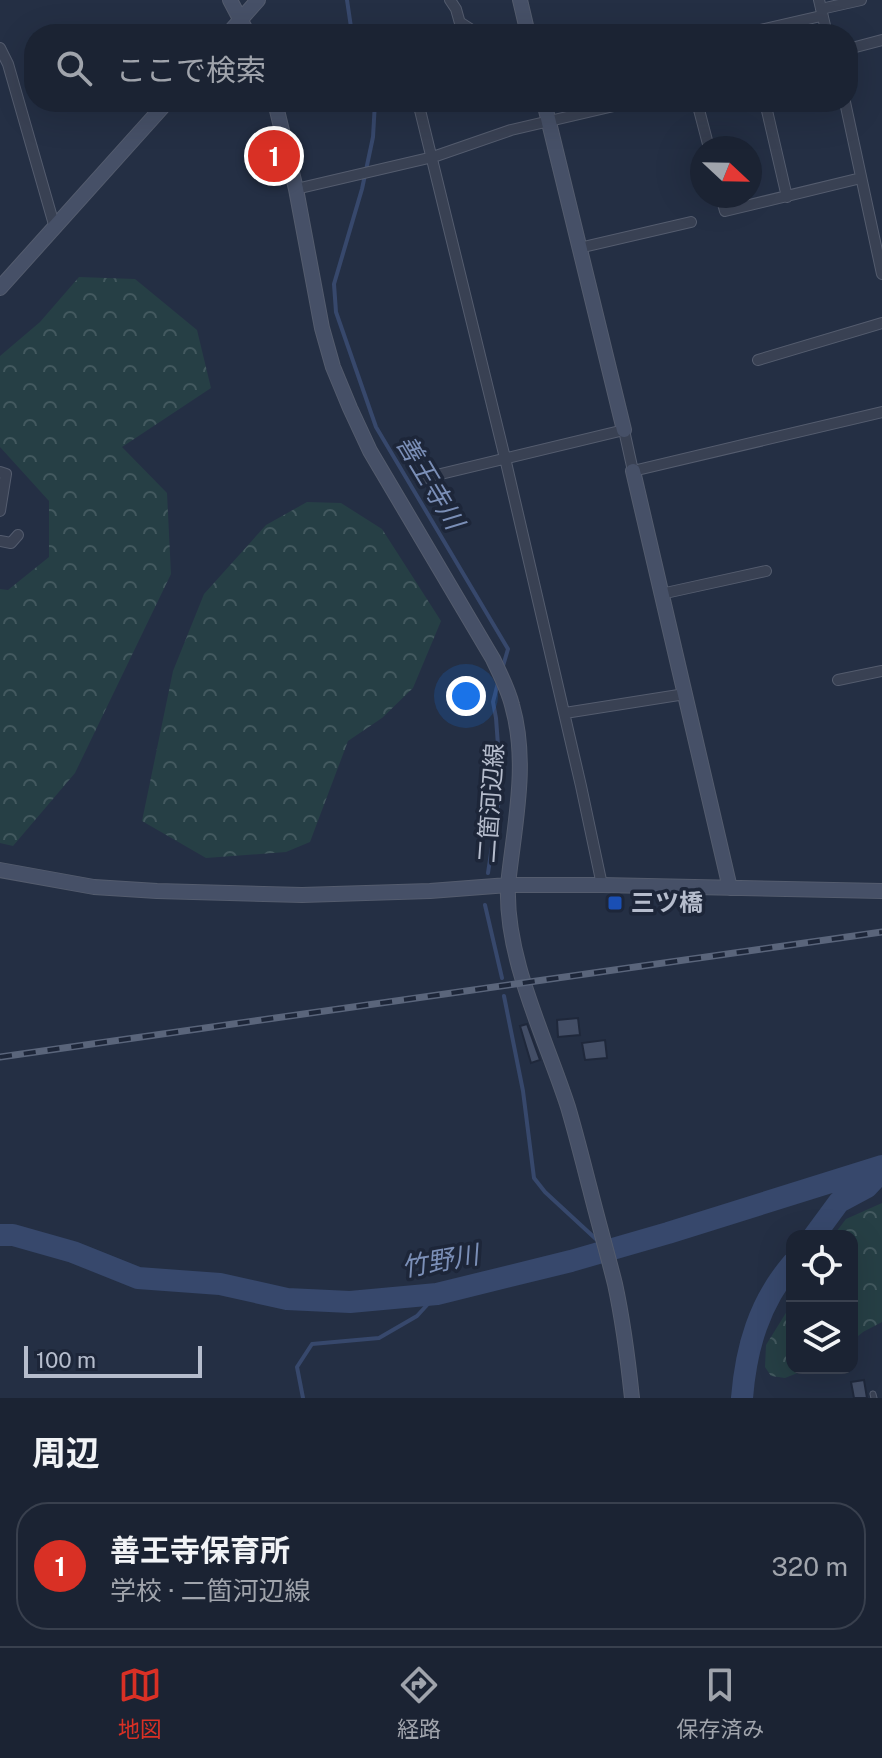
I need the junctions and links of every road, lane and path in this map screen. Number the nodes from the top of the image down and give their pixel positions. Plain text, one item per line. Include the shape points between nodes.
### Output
1 (230, 0) edge
2 (258, 0) edge
3 (450, 0) edge
4 (520, 0) edge
5 (861, 0) edge
6 (820, 8) edge
7 (241, 19) junction
8 (237, 24) edge
9 (243, 24) edge
10 (461, 24) edge
11 (526, 24) edge
12 (773, 24) edge
13 (882, 40) edge
14 (858, 46) edge
15 (0, 48) edge
16 (158, 112) edge
17 (277, 112) edge
18 (421, 112) edge
19 (547, 112) edge
20 (588, 112) edge
21 (700, 112) edge
22 (767, 112) edge
23 (847, 112) edge
24 (549, 121) junction
25 (706, 136) edge
26 (433, 157) junction
27 (861, 178) junction
28 (296, 189) junction
29 (787, 197) junction
30 (762, 203) edge
31 (691, 222) dead end
32 (55, 228) junction
33 (579, 248) junction
34 (882, 274) edge
35 (0, 288) edge
36 (882, 323) edge
37 (758, 360) dead end
38 (882, 412) edge
39 (624, 430) junction
40 (505, 458) junction
41 (633, 471) junction
42 (0, 472) edge
43 (420, 479) dead end
44 (0, 511) edge
45 (18, 535) dead end
46 (0, 541) edge
47 (766, 571) dead end
48 (661, 594) junction
49 (882, 671) edge
50 (838, 680) dead end
51 (685, 694) junction
52 (565, 713) junction
53 (0, 870) edge
54 (508, 885) junction
55 (602, 885) junction
56 (730, 888) junction
57 (882, 891) edge
58 (632, 1398) edge

1 - 7 street
2 - 7 street
3 - 10 street
4 - 11 street
5 - 6 street
6 - 12 street
7 - 8 street
7 - 9 street
13 - 14 street
15 - 32 street
16 - 32 street
17 - 28 street, 二箇河辺線
18 - 26 street
19 - 24 street
20 - 24 street
21 - 25 street
22 - 29 street
23 - 27 street
24 - 26 street
24 - 33 street
26 - 28 street
26 - 40 street
27 - 29 street
27 - 34 street
28 - 54 street, 二箇河辺線 via 322,328 350,408 493,659 513,707 521,759
29 - 30 street
31 - 33 street
32 - 35 street
33 - 39 street
36 - 37 street
38 - 41 street
39 - 40 street
39 - 41 street
40 - 43 street
40 - 52 street
41 - 48 street
42 - 44 street via 6,474
45 - 46 street via 11,543
47 - 48 street
48 - 51 street
49 - 50 street
51 - 52 street
51 - 56 street
52 - 55 street
53 - 54 street via 94,887 185,892 302,895
54 - 55 street
54 - 58 street, 二箇河辺線 via 509,930 517,962 569,1111 615,1283
55 - 56 street
56 - 57 street

